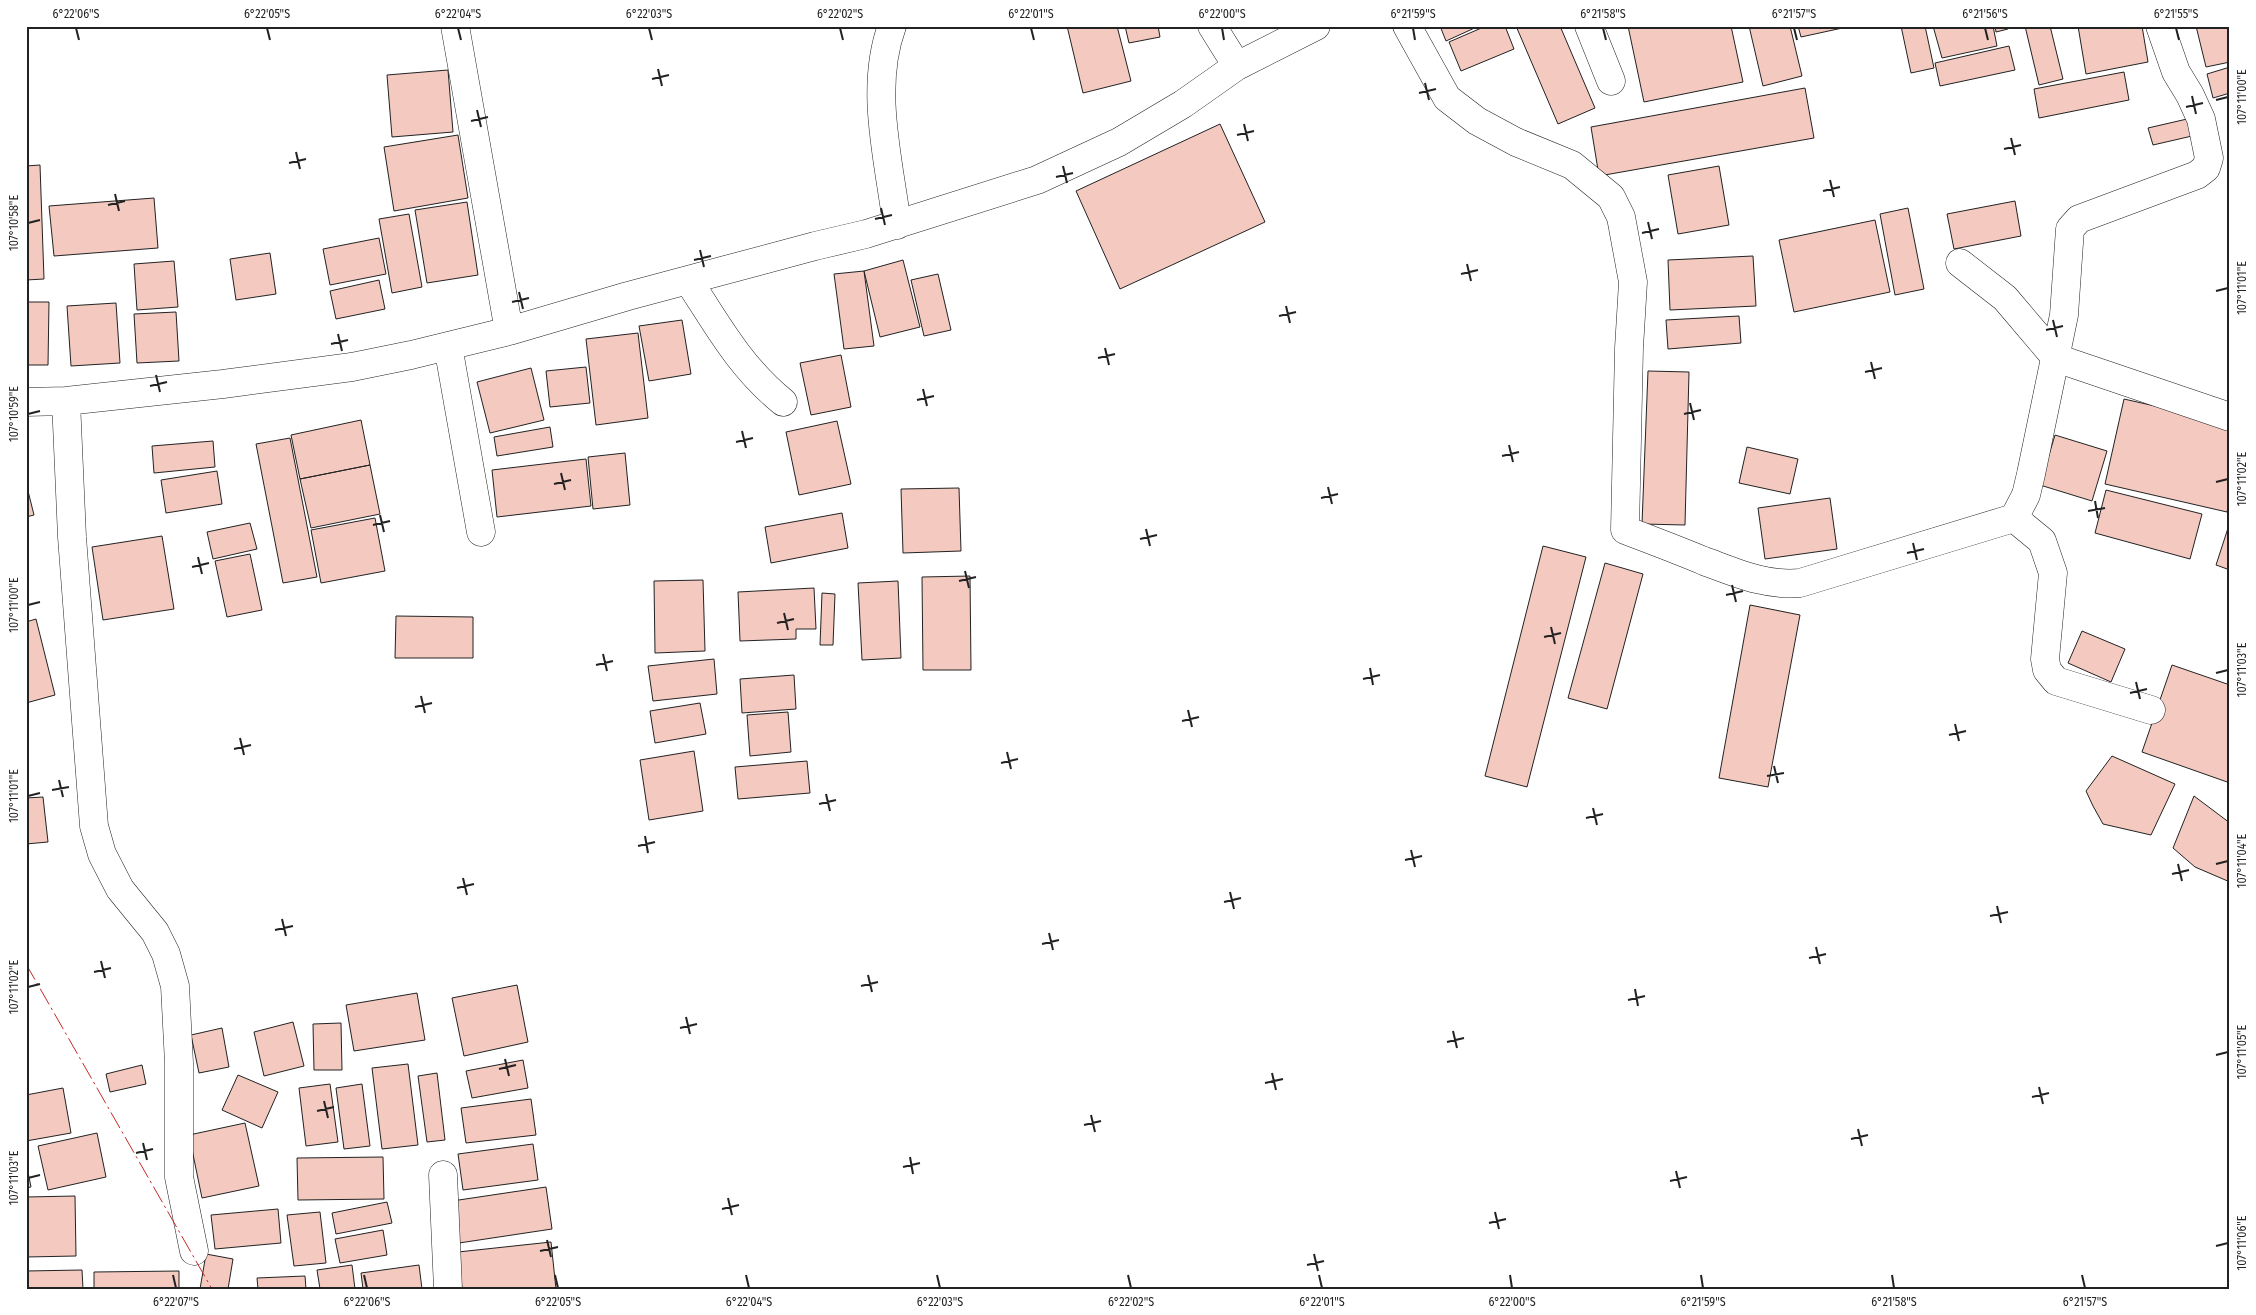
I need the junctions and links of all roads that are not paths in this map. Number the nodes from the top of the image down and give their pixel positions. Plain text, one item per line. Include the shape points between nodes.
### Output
1 (455, 26) edge
2 (892, 26) edge
3 (1212, 26) edge
4 (1316, 26) edge
5 (1407, 26) edge
6 (1588, 26) edge
7 (2160, 26) edge
8 (1237, 66) junction
9 (1611, 81) dead end
10 (897, 225) junction
11 (1960, 263) dead end
12 (688, 280) junction
13 (509, 331) junction
14 (448, 346) junction
15 (2056, 358) junction
16 (66, 401) junction
17 (26, 402) edge
18 (784, 402) dead end
19 (2230, 417) edge
20 (2014, 518) junction
21 (482, 532) dead end
22 (2151, 710) dead end
23 (443, 1175) dead end
24 (194, 1251) dead end
25 (448, 1289) edge

1 - 13 street
2 - 10 street via 885,46 880,99
3 - 8 street
4 - 8 street
5 - 20 street via 1446,98 1477,121 1516,142 1572,165 1611,197 1620,217 1633,282 1628,358 1625,530 1733,573 1782,584 1800,583
6 - 9 street
7 - 15 street via 2176,72 2201,119 2209,158 2206,168 2197,175 2072,224 2064,315
8 - 10 street via 1183,104 1119,142 1037,180
10 - 12 street
11 - 15 street via 2005,298
12 - 13 street
12 - 18 street via 740,359 760,383
13 - 14 street
14 - 16 street via 352,367 286,377
14 - 21 street
15 - 19 street
15 - 20 street via 2027,488
16 - 17 street
16 - 24 street via 72,537 94,826 102,854 120,889 155,932 166,954 175,986 179,1177
20 - 22 street via 2042,542 2053,573 2047,670 2056,681
23 - 25 street

